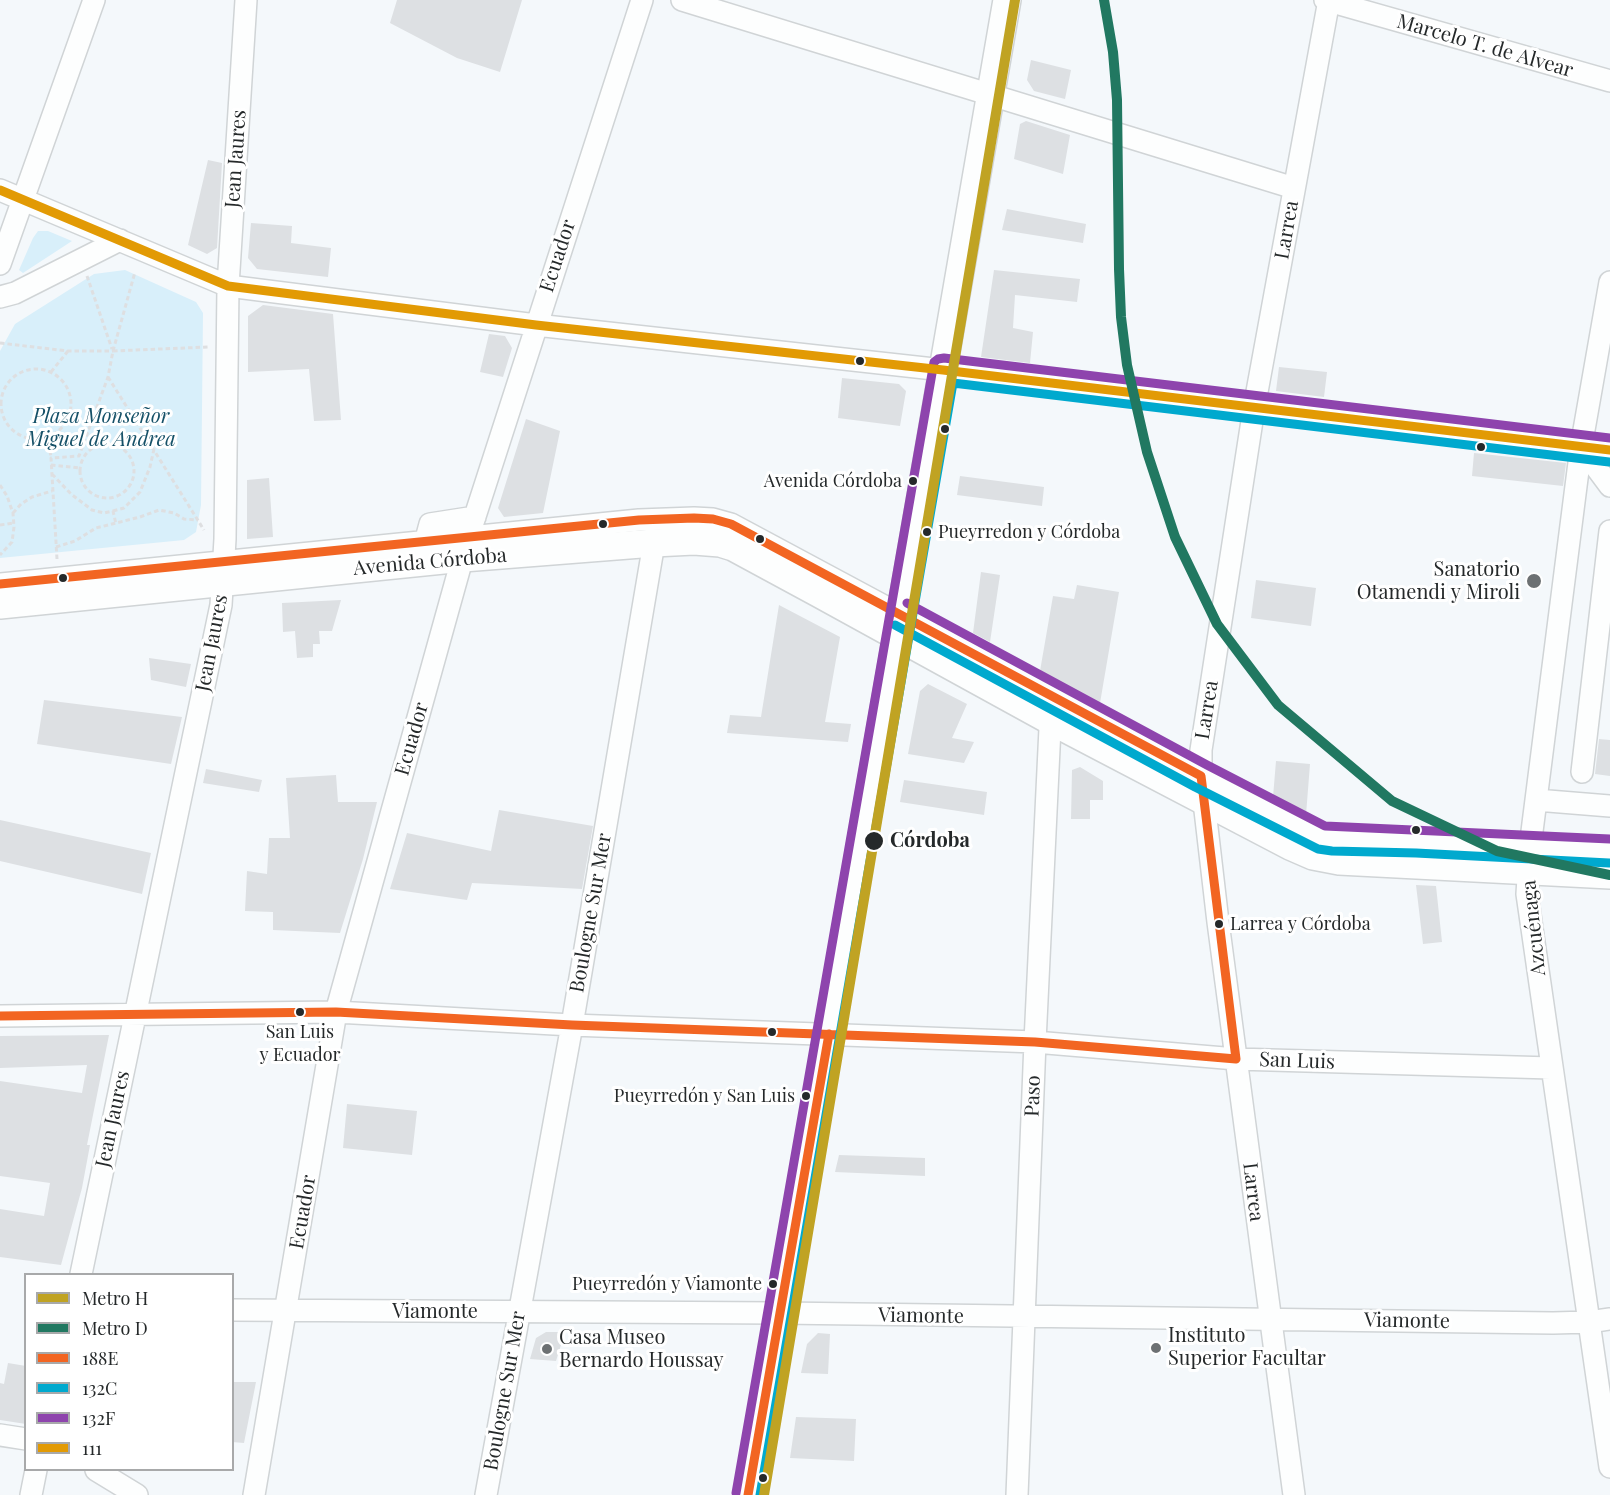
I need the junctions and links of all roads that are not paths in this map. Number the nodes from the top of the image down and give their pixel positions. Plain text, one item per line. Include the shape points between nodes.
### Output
1 (94, 0) edge
2 (246, 0) edge
3 (642, 0) edge
4 (682, 0) edge
5 (1007, 0) edge
6 (1328, 1) edge
7 (707, 4) edge
8 (1610, 81) edge
9 (990, 94) junction
10 (1294, 188) junction
11 (0, 190) edge
12 (23, 200) junction
13 (120, 240) junction
14 (0, 264) edge
15 (1610, 282) edge
16 (228, 286) junction
17 (0, 297) edge
18 (536, 325) junction
19 (943, 370) junction
20 (1254, 408) junction
21 (1581, 447) junction
22 (1610, 450) edge
23 (1610, 486) edge
24 (475, 517) junction
25 (1610, 531) edge
26 (654, 543) junction
27 (466, 548) junction
28 (422, 552) junction
29 (224, 570) junction
30 (0, 584) edge
31 (0, 605) edge
32 (899, 625) junction
33 (1051, 709) junction
34 (1582, 772) dead end
35 (1202, 789) junction
36 (1536, 800) junction
37 (1610, 806) edge
38 (1610, 851) edge
39 (1529, 859) junction
40 (1610, 875) edge
41 (336, 1012) junction
42 (135, 1015) junction
43 (0, 1016) edge
44 (572, 1025) junction
45 (829, 1034) junction
46 (1035, 1042) junction
47 (1236, 1059) junction
48 (1551, 1068) junction
49 (81, 1273) edge
50 (234, 1310) edge
51 (286, 1311) junction
52 (519, 1312) junction
53 (780, 1313) junction
54 (1025, 1317) junction
55 (1270, 1320) junction
56 (1600, 1321) edge
57 (0, 1435) edge
58 (24, 1439) edge
59 (1610, 1467) edge
60 (36, 1471) edge
61 (98, 1471) edge
62 (31, 1495) edge
63 (137, 1495) edge
64 (254, 1495) edge
65 (486, 1495) edge
66 (748, 1495) edge
67 (1017, 1495) edge
68 (1294, 1495) edge

1 - 12 street
2 - 16 street, Jean Jaures
3 - 18 street, Ecuador
4 - 7 street
5 - 9 main road
6 - 8 street, Marcelo T. de Alvear
6 - 10 street, Larrea
7 - 9 street
9 - 10 street
9 - 19 main road
10 - 20 street, Larrea
11 - 12 street
12 - 13 street
12 - 14 street
13 - 16 street
13 - 17 street
15 - 21 street, Azcuénaga
16 - 18 street
16 - 29 street, Jean Jaures
18 - 19 street
18 - 24 street, Ecuador
19 - 20 street
19 - 32 main road
20 - 21 street
20 - 35 street, Larrea via 1201,750
21 - 22 street
21 - 23 street
21 - 36 street, Azcuénaga
24 - 27 street, Ecuador
24 - 28 street via 430,524
25 - 34 street
26 - 27 main road, Avenida Córdoba
26 - 32 main road, Avenida Córdoba via 720,543
26 - 44 street, Boulogne Sur Mer
27 - 28 main road, Avenida Córdoba
27 - 32 street, Avenida Córdoba via 639,520 713,519 731,524
27 - 41 street, Ecuador
28 - 29 main road, Avenida Córdoba
29 - 30 street, Avenida Córdoba
29 - 31 main road, Avenida Córdoba
29 - 42 street, Jean Jaures via 219,616
32 - 33 main road, Avenida Córdoba
32 - 45 main road
33 - 35 main road, Avenida Córdoba
33 - 46 street, Paso
35 - 39 main road, Avenida Córdoba via 1290,846 1326,860
35 - 47 street, Larrea
36 - 37 street
36 - 39 street, Azcuénaga
38 - 39 street, Avenida Córdoba
39 - 40 main road, Avenida Córdoba
39 - 48 street, Azcuénaga via 1527,894
41 - 42 street, San Luis
41 - 44 street, San Luis
41 - 51 street, Ecuador
42 - 43 street, San Luis
42 - 49 street, Jean Jaures
44 - 45 street, San Luis
44 - 52 street, Boulogne Sur Mer
45 - 46 street, San Luis
45 - 53 main road
46 - 47 street, San Luis
46 - 54 street, Paso
47 - 48 street, San Luis
47 - 55 street, Larrea
48 - 56 street, Azcuénaga
50 - 51 street, Viamonte
51 - 52 street, Viamonte
51 - 64 street, Ecuador
52 - 53 street, Viamonte
52 - 65 street, Boulogne Sur Mer
53 - 54 street, Viamonte
53 - 66 main road
54 - 55 street, Viamonte
54 - 67 street, Paso
55 - 56 street, Viamonte
55 - 68 street, Larrea
56 - 59 street, Azcuénaga
57 - 58 street
60 - 62 street
61 - 63 street

